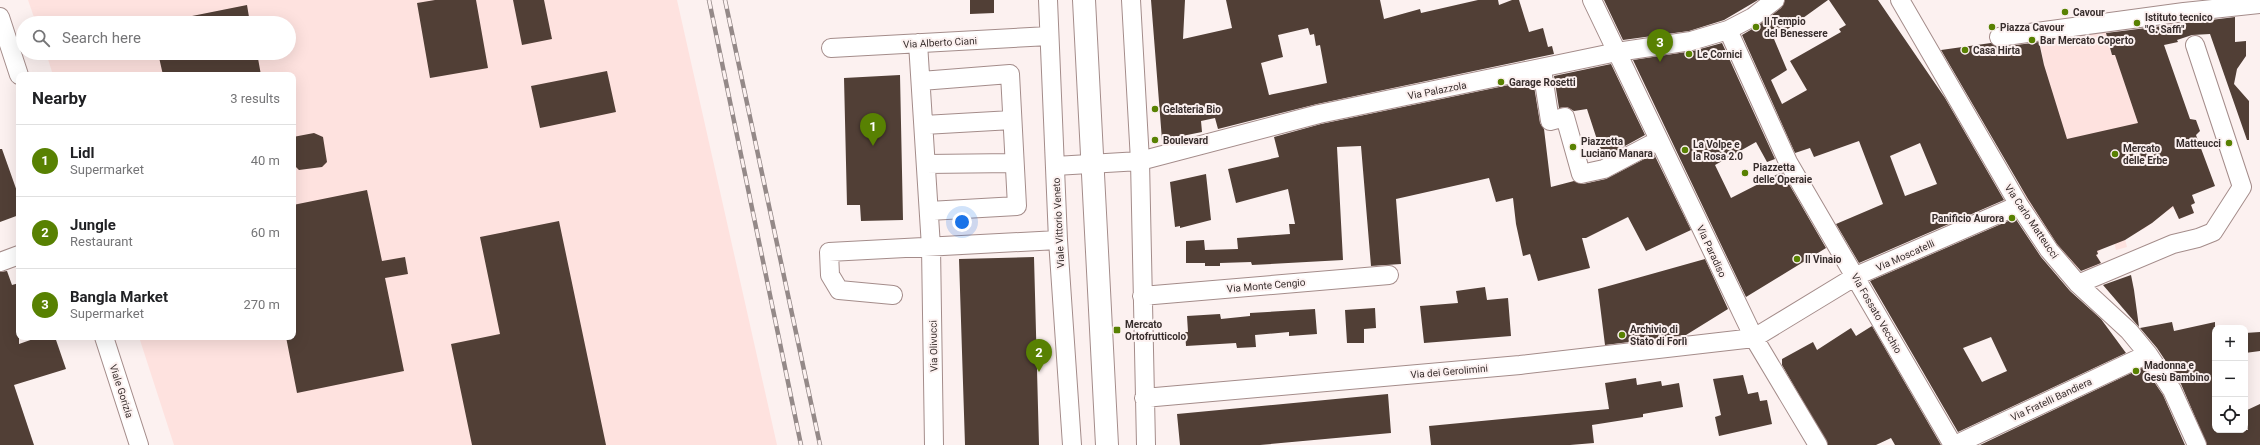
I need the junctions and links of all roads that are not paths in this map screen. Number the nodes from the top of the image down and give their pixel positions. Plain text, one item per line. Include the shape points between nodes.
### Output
1 (1048, 0) edge
2 (1084, 0) edge
3 (1131, 0) edge
4 (1592, 0) edge
5 (1775, 0) edge
6 (1900, 0) edge
7 (2260, 4) edge
8 (0, 17) edge
9 (1728, 30) junction
10 (1049, 36) junction
11 (1999, 37) dead end
12 (918, 43) junction
13 (2195, 45) dead end
14 (831, 48) dead end
15 (5, 49) edge
16 (1617, 52) junction
17 (1542, 69) junction
18 (17, 72) edge
19 (921, 81) junction
20 (1012, 120) junction
21 (924, 125) junction
22 (1659, 140) junction
23 (1140, 161) junction
24 (1014, 163) junction
25 (1092, 163) junction
26 (926, 164) junction
27 (1055, 166) junction
28 (2019, 205) junction
29 (929, 210) junction
30 (1058, 240) junction
31 (932, 247) junction
32 (16, 256) edge
33 (0, 262) edge
34 (1389, 275) dead end
35 (1856, 276) junction
36 (2078, 284) junction
37 (893, 295) dead end
38 (1142, 296) junction
39 (1754, 338) junction
40 (105, 340) edge
41 (2148, 354) junction
42 (1144, 398) junction
43 (139, 445) edge
44 (934, 445) edge
45 (1072, 445) edge
46 (1107, 445) edge
47 (1146, 445) edge
48 (1818, 445) edge
49 (1954, 445) edge
50 (2197, 445) edge

1 - 10 street, Viale Vittorio Veneto
2 - 25 main road
3 - 23 street
4 - 16 street, Via Paradiso
5 - 9 street, Via Palazzola via 1753,17
6 - 28 street, Via Carlo Matteucci
7 - 11 street
8 - 15 street
9 - 16 street, Via Palazzola via 1690,40
9 - 35 street, Via Fossato Vecchio via 1788,162
10 - 12 street, Via Alberto Ciani
10 - 27 street, Viale Vittorio Veneto
12 - 14 street, Via Alberto Ciani
12 - 19 street, Via Olivucci
13 - 36 street via 2242,187 2213,232 2173,244
15 - 18 street
16 - 17 street, Via Palazzola
16 - 22 street, Via Paradiso
17 - 22 street via 1550,121 1565,117 1581,174 1604,169
17 - 23 street, Via Palazzola via 1319,114
19 - 20 street via 1010,74
19 - 21 street, Via Olivucci
20 - 21 street
20 - 24 street
21 - 26 street, Via Olivucci
22 - 39 street, Via Paradiso
23 - 25 street, Via Palazzola
23 - 38 street
24 - 26 street
24 - 29 street via 1017,206
25 - 27 street, Via Palazzola
25 - 46 main road
26 - 29 street, Via Olivucci
27 - 30 street, Viale Vittorio Veneto
28 - 35 street, Via Moscatelli
28 - 36 street, Via Carlo Matteucci via 2049,250
29 - 31 street, Via Olivucci
30 - 31 street
30 - 45 street, Viale Vittorio Veneto
31 - 37 street via 829,252 830,275 839,290
31 - 44 street, Via Olivucci
32 - 33 street
34 - 38 street, Via Monte Cengio
35 - 39 street, Via Moscatelli
35 - 49 street, Via Fossato Vecchio
36 - 41 street, Via Carlo Matteucci via 2129,331
38 - 42 street
39 - 42 street, Via dei Gerolimini via 1520,365
39 - 48 street, Via Paradiso
40 - 43 street, Viale Gorizia
41 - 49 street, Via Fratelli Bandiera
41 - 50 street, Via Carlo Matteucci via 2172,390
42 - 47 street

